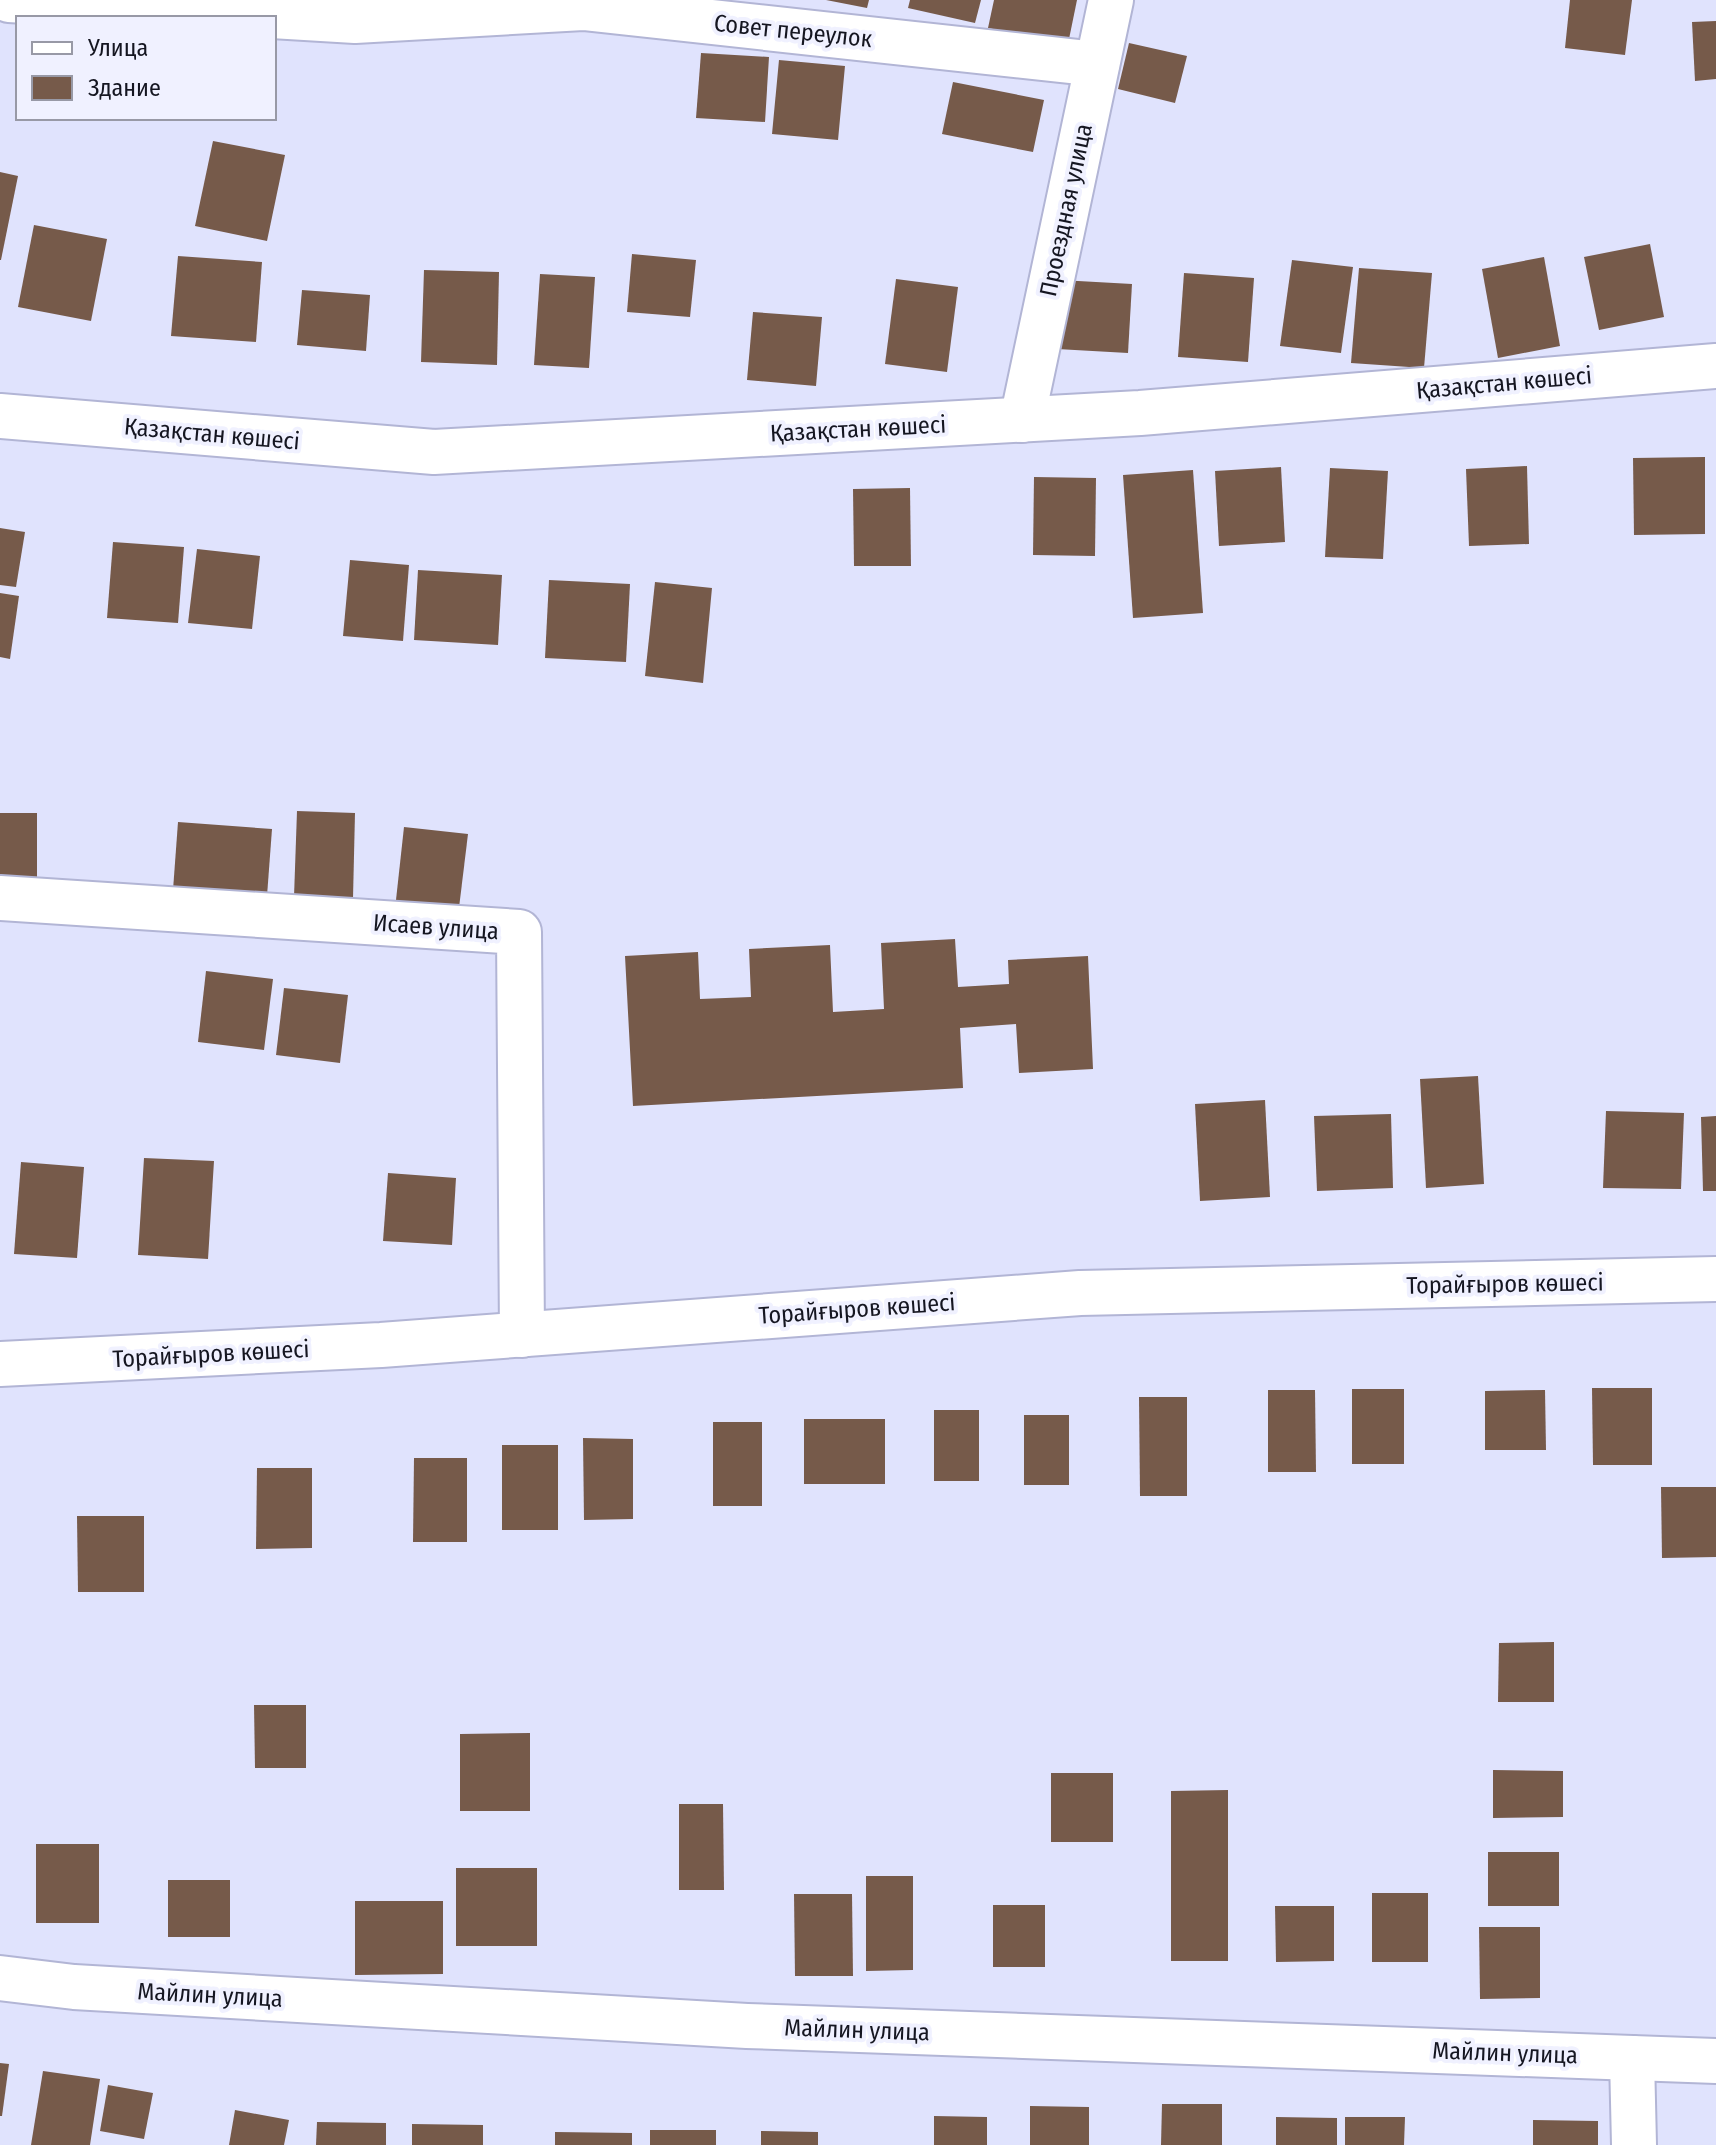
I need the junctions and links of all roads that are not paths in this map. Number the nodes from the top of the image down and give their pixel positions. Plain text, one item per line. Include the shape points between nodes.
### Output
1 (9, 0) edge
2 (1111, 0) edge
3 (273, 16) edge
4 (276, 16) edge
5 (1097, 64) junction
6 (1716, 366) edge
7 (0, 416) edge
8 (1022, 420) junction
9 (0, 898) edge
10 (1716, 1279) edge
11 (522, 1335) junction
12 (0, 1364) edge
13 (0, 1978) edge
14 (1632, 2058) junction
15 (1716, 2061) edge
16 (1634, 2145) edge

1 - 3 street, Совет переулок
2 - 5 street, Проездная улица
4 - 5 street, Совет переулок via 355,21 583,8
5 - 8 street, Проездная улица
6 - 8 street, Қазақстан көшесі
7 - 8 street, Қазақстан көшесі via 434,452
9 - 11 street, Исаев улица via 519,932
10 - 11 street, Торайғыров көшесі via 1080,1293
11 - 12 street, Торайғыров көшесі
13 - 14 street, Майлин улица via 74,1987 747,2026
14 - 15 street, Майлин улица
14 - 16 street

